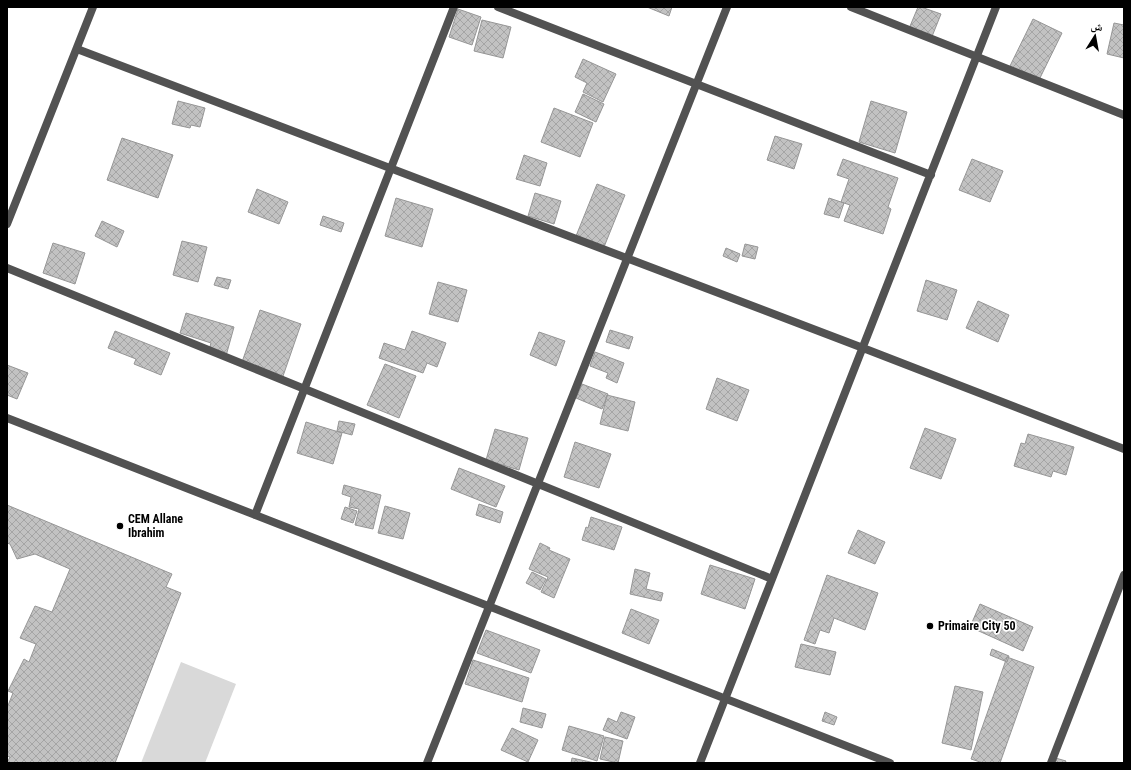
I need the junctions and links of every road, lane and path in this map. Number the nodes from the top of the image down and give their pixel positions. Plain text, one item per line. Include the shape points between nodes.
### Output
1 (93, 7) edge
2 (454, 7) edge
3 (498, 7) edge
4 (727, 7) edge
5 (851, 7) edge
6 (996, 7) edge
7 (77, 49) junction
8 (977, 57) junction
9 (697, 84) junction
10 (1124, 115) edge
11 (391, 168) junction
12 (931, 175) junction
13 (7, 224) edge
14 (627, 258) junction
15 (7, 268) edge
16 (863, 348) junction
17 (305, 389) junction
18 (7, 418) edge
19 (1124, 449) edge
20 (538, 484) junction
21 (255, 515) junction
22 (1124, 575) edge
23 (772, 579) junction
24 (489, 607) junction
25 (725, 700) junction
26 (427, 763) edge
27 (700, 763) edge
28 (890, 763) edge
29 (1051, 763) edge

1 - 7 street
2 - 11 street
3 - 9 street
4 - 9 street
5 - 8 street
6 - 8 street
7 - 11 street
7 - 13 street
8 - 10 street
8 - 12 street
9 - 12 street
9 - 14 street
11 - 14 street
11 - 17 street
12 - 16 street
14 - 16 street
14 - 20 street
15 - 17 street
16 - 19 street
16 - 23 street
17 - 20 street
17 - 21 street
18 - 21 street
20 - 23 street
20 - 24 street
21 - 24 street
22 - 29 street
23 - 25 street
24 - 25 street
24 - 26 street
25 - 27 street
25 - 28 street

